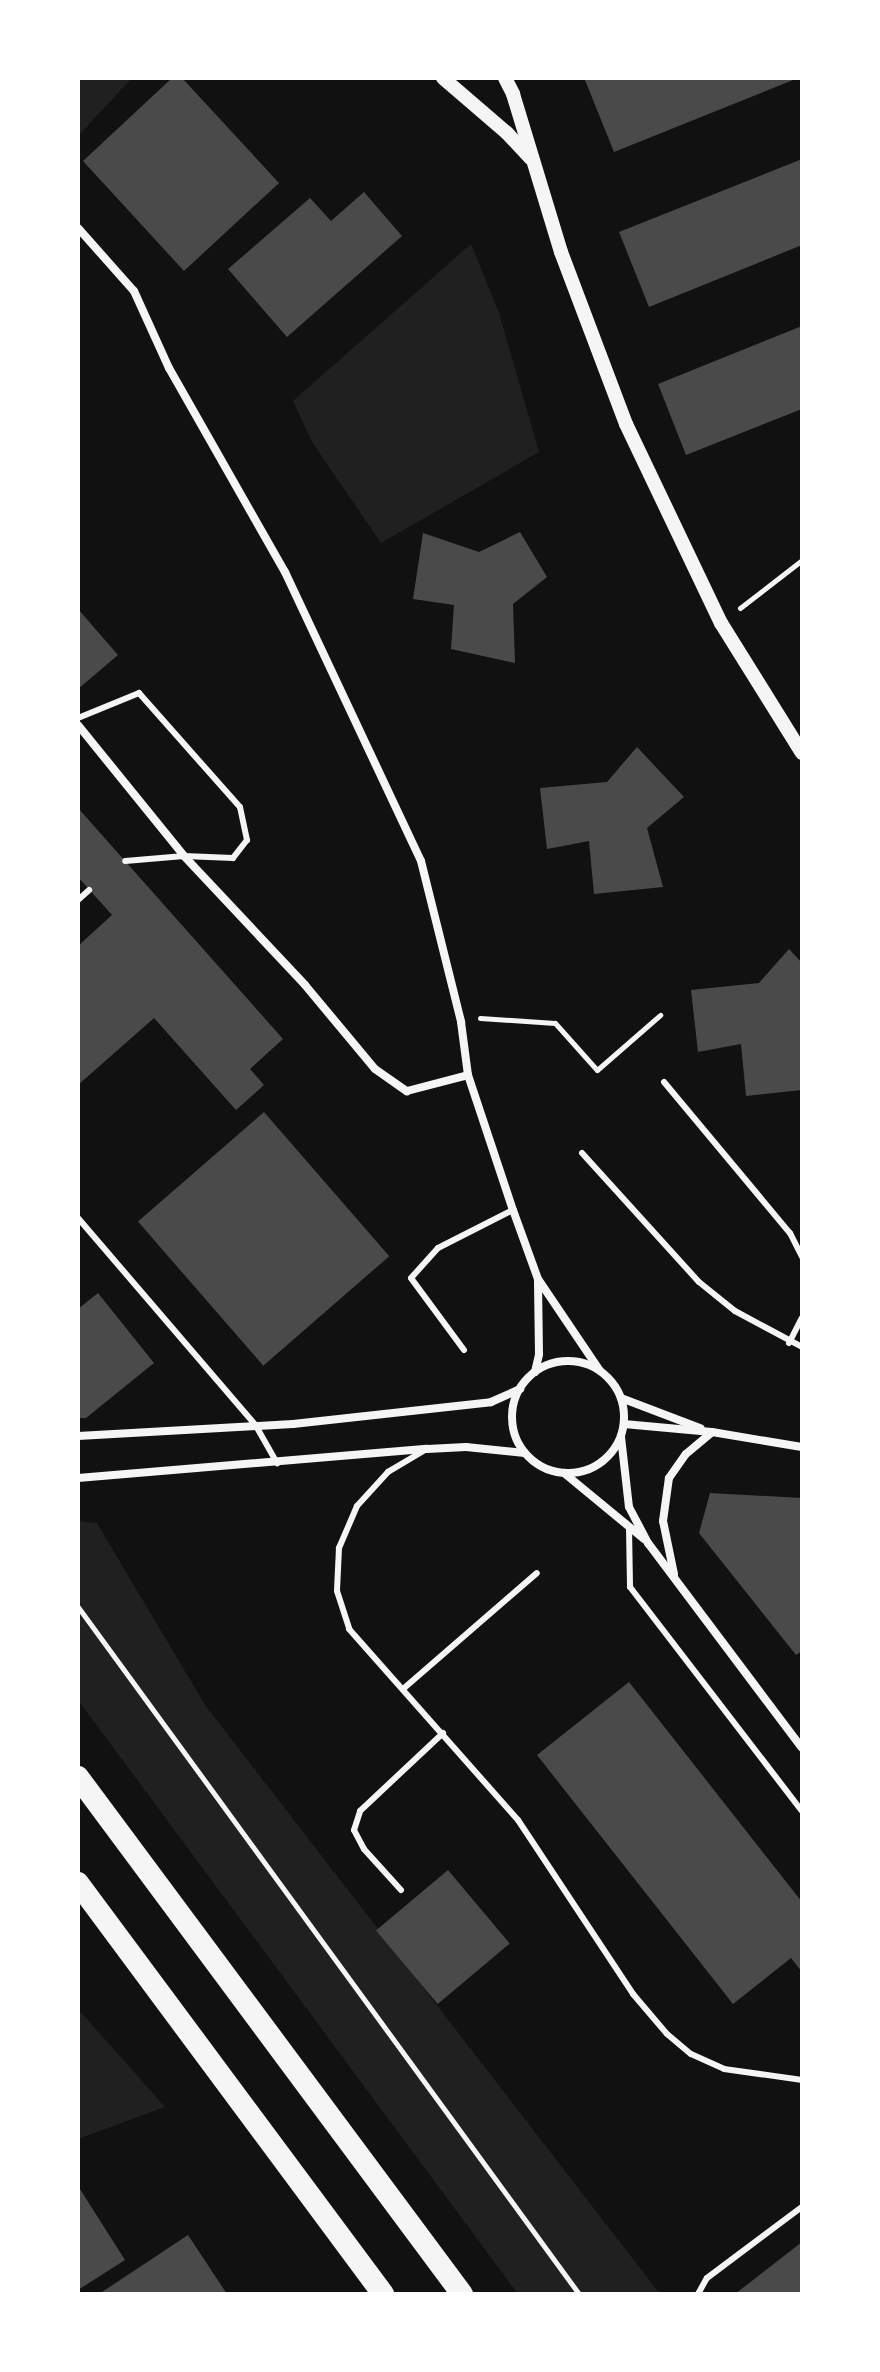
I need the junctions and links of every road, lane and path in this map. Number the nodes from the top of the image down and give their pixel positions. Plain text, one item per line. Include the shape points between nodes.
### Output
1 (443, 78) edge
2 (505, 78) edge
3 (534, 162) junction
4 (78, 228) edge
5 (802, 560) edge
6 (721, 623) junction
7 (78, 718) edge
8 (78, 725) edge
9 (802, 753) edge
10 (184, 856) junction
11 (125, 861) dead end
12 (89, 890) dead end
13 (78, 900) edge
14 (660, 1015) dead end
15 (478, 1018) dead end
16 (468, 1075) junction
17 (664, 1082) dead end
18 (582, 1153) dead end
19 (513, 1210) junction
20 (78, 1218) edge
21 (802, 1257) edge
22 (538, 1279) junction
23 (802, 1318) edge
24 (789, 1343) junction
25 (802, 1347) edge
26 (464, 1350) dead end
27 (600, 1371) junction
28 (535, 1372) junction
29 (520, 1389) junction
30 (621, 1398) junction
31 (624, 1424) junction
32 (256, 1426) junction
33 (712, 1432) junction
34 (78, 1436) edge
35 (621, 1437) junction
36 (802, 1447) edge
37 (427, 1449) junction
38 (525, 1453) junction
39 (277, 1463) junction
40 (564, 1473) junction
41 (78, 1478) edge
42 (629, 1528) junction
43 (648, 1543) junction
44 (537, 1573) dead end
45 (675, 1579) junction
46 (78, 1607) edge
47 (403, 1689) junction
48 (443, 1733) junction
49 (802, 1748) edge
50 (78, 1777) edge
51 (802, 1811) edge
52 (78, 1883) edge
53 (401, 1890) dead end
54 (802, 2080) edge
55 (802, 2207) edge
56 (383, 2294) edge
57 (462, 2294) edge
58 (579, 2294) edge
59 (698, 2294) edge

1 - 3 street
2 - 3 street
3 - 6 street via 561,252 626,424
4 - 16 street via 134,291 169,368 285,572 421,861 461,1022
5 - 6 path
6 - 9 street
7 - 10 lane via 139,693 240,807 247,840 233,858
8 - 10 street
10 - 11 lane
10 - 16 street via 375,1069 407,1091
12 - 13 lane
14 - 15 path via 597,1070 555,1023
16 - 19 street
17 - 21 lane via 790,1233
18 - 24 lane via 699,1282
19 - 22 street
19 - 26 lane via 438,1248 411,1278
20 - 32 lane
22 - 27 street
22 - 28 street
23 - 24 lane
24 - 25 lane
27 - 28 street via 567,1361
27 - 30 street
28 - 29 street
29 - 32 street via 491,1402
29 - 38 street via 513,1422
30 - 31 street
30 - 33 street
31 - 33 street
31 - 35 street
32 - 34 street
32 - 39 lane
33 - 36 street
33 - 45 street via 669,1478 663,1521
35 - 40 street via 598,1464
35 - 43 street via 629,1507
37 - 38 street
37 - 39 street
37 - 47 lane via 388,1472 357,1506 339,1548 337,1591 349,1629
38 - 40 street via 549,1470
39 - 41 street
40 - 42 street
42 - 43 street
42 - 51 lane via 630,1587
43 - 45 street
44 - 47 lane
45 - 49 street
46 - 58 path
47 - 48 lane
48 - 53 lane via 360,1811 354,1830
48 - 54 lane via 518,1820 633,1994 667,2034 691,2054 724,2069
50 - 57 highway
52 - 56 highway
55 - 59 lane via 707,2278

